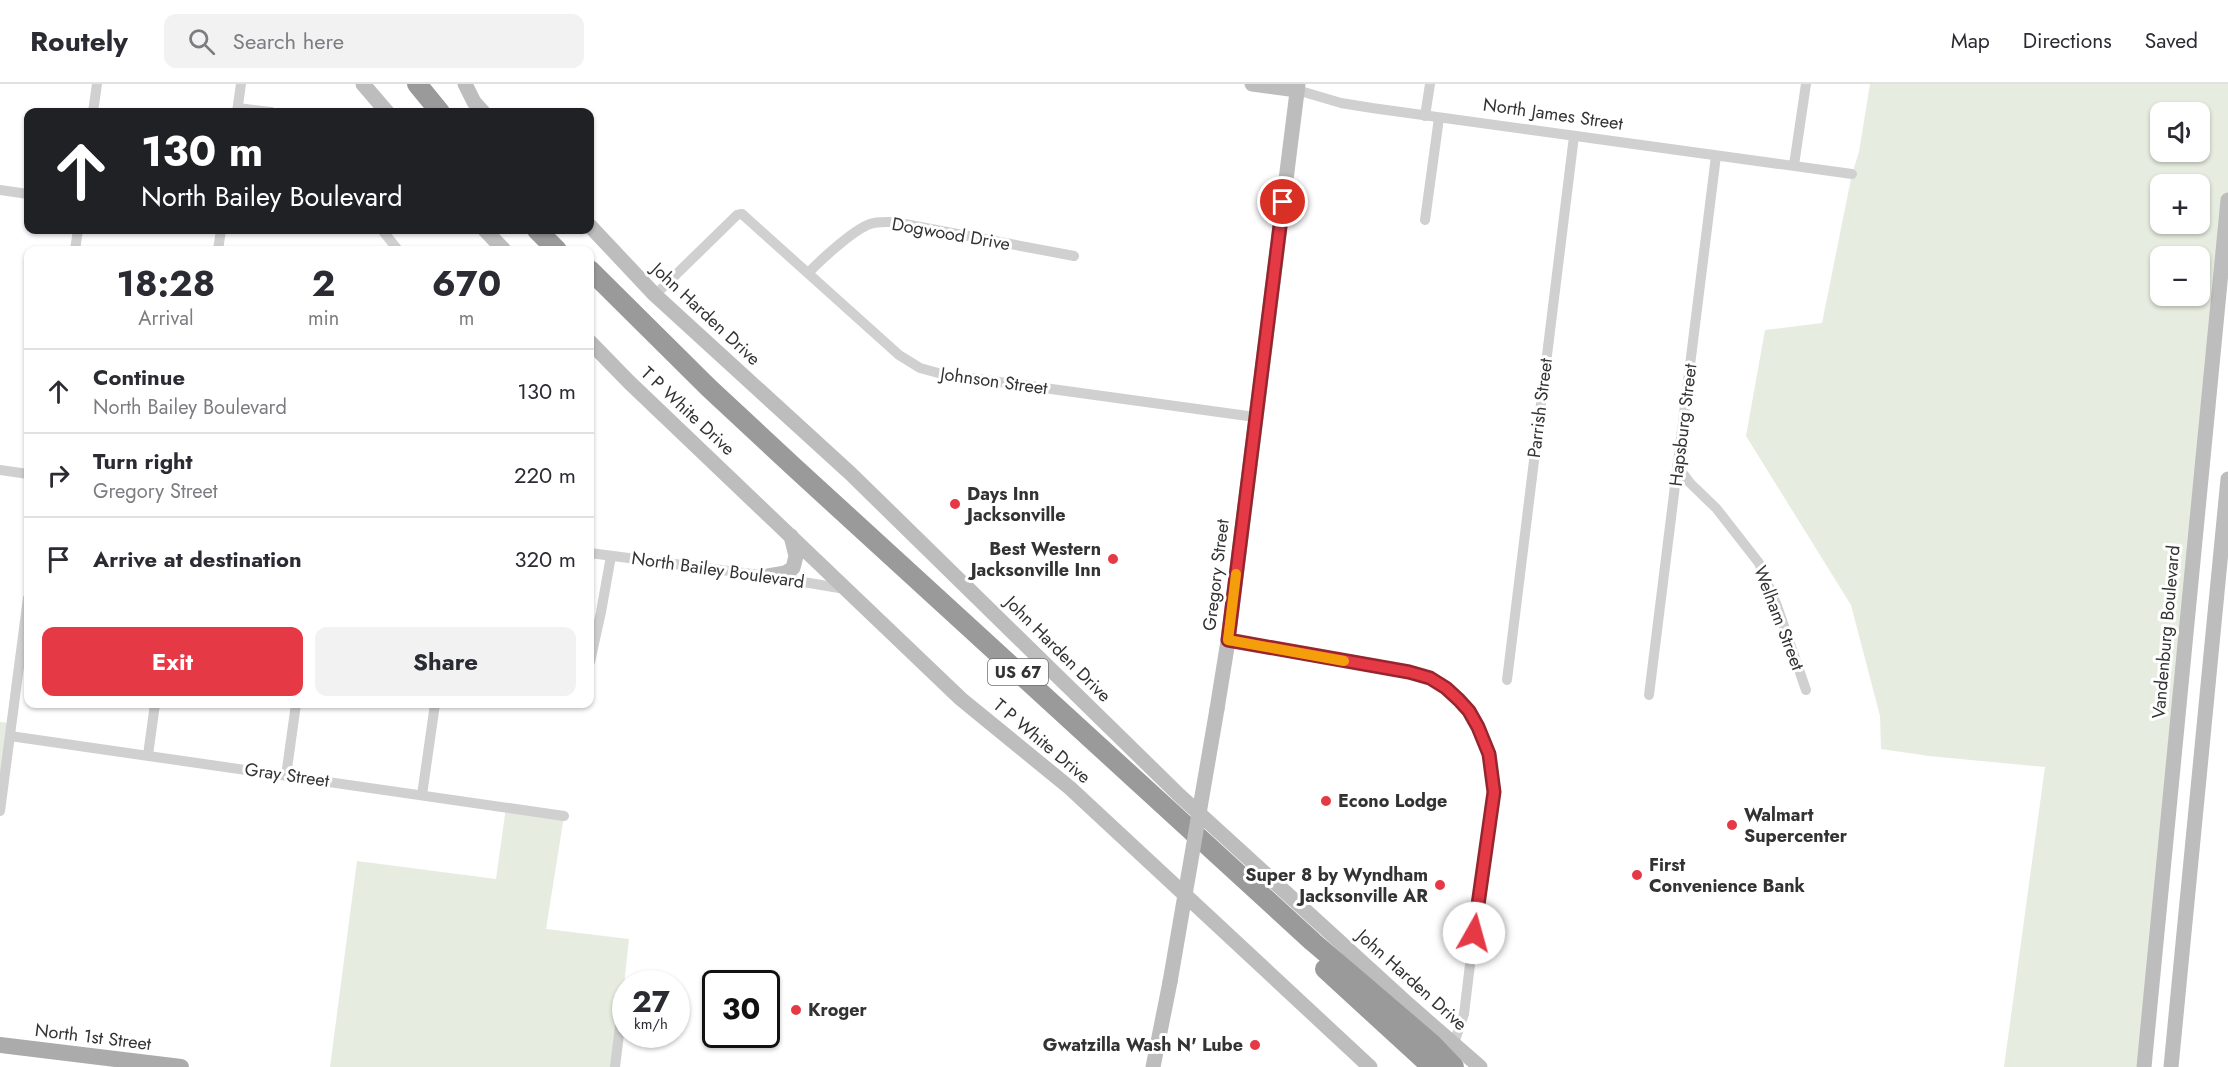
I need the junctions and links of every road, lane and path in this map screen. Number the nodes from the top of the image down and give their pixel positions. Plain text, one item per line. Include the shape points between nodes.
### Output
1 (97, 84) edge
2 (241, 84) edge
3 (363, 84) edge
4 (417, 84) edge
5 (430, 84) edge
6 (465, 84) edge
7 (1252, 84) edge
8 (1430, 84) edge
9 (1806, 84) edge
10 (1297, 87) edge
11 (94, 108) edge
12 (237, 108) edge
13 (384, 108) edge
14 (437, 108) edge
15 (449, 108) edge
16 (479, 108) edge
17 (1425, 116) junction
18 (1439, 118) junction
19 (1574, 136) junction
20 (1716, 156) junction
21 (1794, 165) junction
22 (1852, 174) dead end
23 (0, 190) edge
24 (24, 193) edge
25 (2228, 200) edge
26 (1425, 220) dead end
27 (594, 230) edge
28 (385, 234) edge
29 (489, 234) edge
30 (541, 234) edge
31 (556, 234) edge
32 (395, 246) edge
33 (500, 246) edge
34 (553, 246) edge
35 (566, 246) edge
36 (1074, 256) dead end
37 (809, 272) junction
38 (594, 274) edge
39 (594, 289) edge
40 (655, 295) junction
41 (594, 346) edge
42 (1255, 417) junction
43 (1678, 466) junction
44 (0, 470) edge
45 (24, 473) edge
46 (2228, 479) edge
47 (791, 536) junction
48 (594, 554) edge
49 (611, 556) junction
50 (768, 576) junction
51 (846, 589) junction
52 (24, 629) edge
53 (1228, 640) junction
54 (594, 644) edge
55 (1507, 680) dead end
56 (1806, 690) dead end
57 (1649, 695) dead end
58 (154, 708) edge
59 (295, 708) edge
60 (434, 708) edge
61 (2179, 709) junction
62 (2206, 712) junction
63 (10, 736) junction
64 (148, 755) junction
65 (286, 776) junction
66 (422, 795) junction
67 (0, 811) edge
68 (564, 816) dead end
69 (1431, 1042) junction
70 (1454, 1043) junction
71 (0, 1045) edge
72 (617, 1048) edge
73 (181, 1067) edge
74 (615, 1067) edge
75 (1153, 1067) edge
76 (1370, 1067) edge
77 (1432, 1067) edge
78 (1454, 1067) edge
79 (1462, 1067) edge
80 (1480, 1067) edge
81 (2144, 1067) edge
82 (2171, 1067) edge

1 - 11 street
2 - 12 street
3 - 13 main road
4 - 14 highway
5 - 15 highway
6 - 16 main road
7 - 10 main road, North James Street
8 - 17 street
9 - 21 street
10 - 17 street, North James Street via 1341,103
10 - 42 main road, Gregory Street
17 - 18 street, North James Street
18 - 19 street, North James Street
18 - 26 street
19 - 20 street, North James Street
19 - 55 street, Parrish Street
20 - 21 street, North James Street
20 - 43 street, Hapsburg Street
21 - 22 street, North James Street
23 - 24 street
25 - 61 main road, Vandenburg Boulevard
27 - 40 main road, John Harden Drive
28 - 32 street
29 - 33 main road
30 - 34 highway
31 - 35 highway
36 - 37 street, Dogwood Drive via 881,221 866,226
37 - 40 street, Johnson Street via 742,214
37 - 42 street, Johnson Street via 899,355 933,372
38 - 69 highway, US 67 via 812,484 1313,942
39 - 77 highway, US 67 via 650,346
40 - 70 main road, John Harden Drive via 851,474 1179,795
41 - 47 main road, T P White Drive
42 - 53 main road, Gregory Street
43 - 56 street, Welham Street via 1759,563
43 - 57 street, Hapsburg Street
44 - 45 street
46 - 62 main road
47 - 50 main road via 796,556 793,568
47 - 51 main road, T P White Drive
48 - 49 street, North Bailey Boulevard
49 - 50 street, North Bailey Boulevard
49 - 54 street
50 - 51 street, North Bailey Boulevard
51 - 76 main road, T P White Drive via 961,699 1070,788
52 - 63 street
53 - 70 street via 1430,678 1469,711 1478,727 1489,754 1494,792 1464,1014
53 - 75 main road, Gregory Street, bridge
58 - 64 street
59 - 65 street
60 - 66 street
61 - 62 main road
61 - 81 main road, Vandenburg Boulevard
62 - 82 main road
63 - 64 street, Gray Street
63 - 67 street
64 - 65 street, Gray Street
65 - 66 street, Gray Street
66 - 68 street, Gray Street
69 - 78 highway, US 67
69 - 79 highway
70 - 80 main road, John Harden Drive
71 - 73 main road, North 1st Street
72 - 74 street

